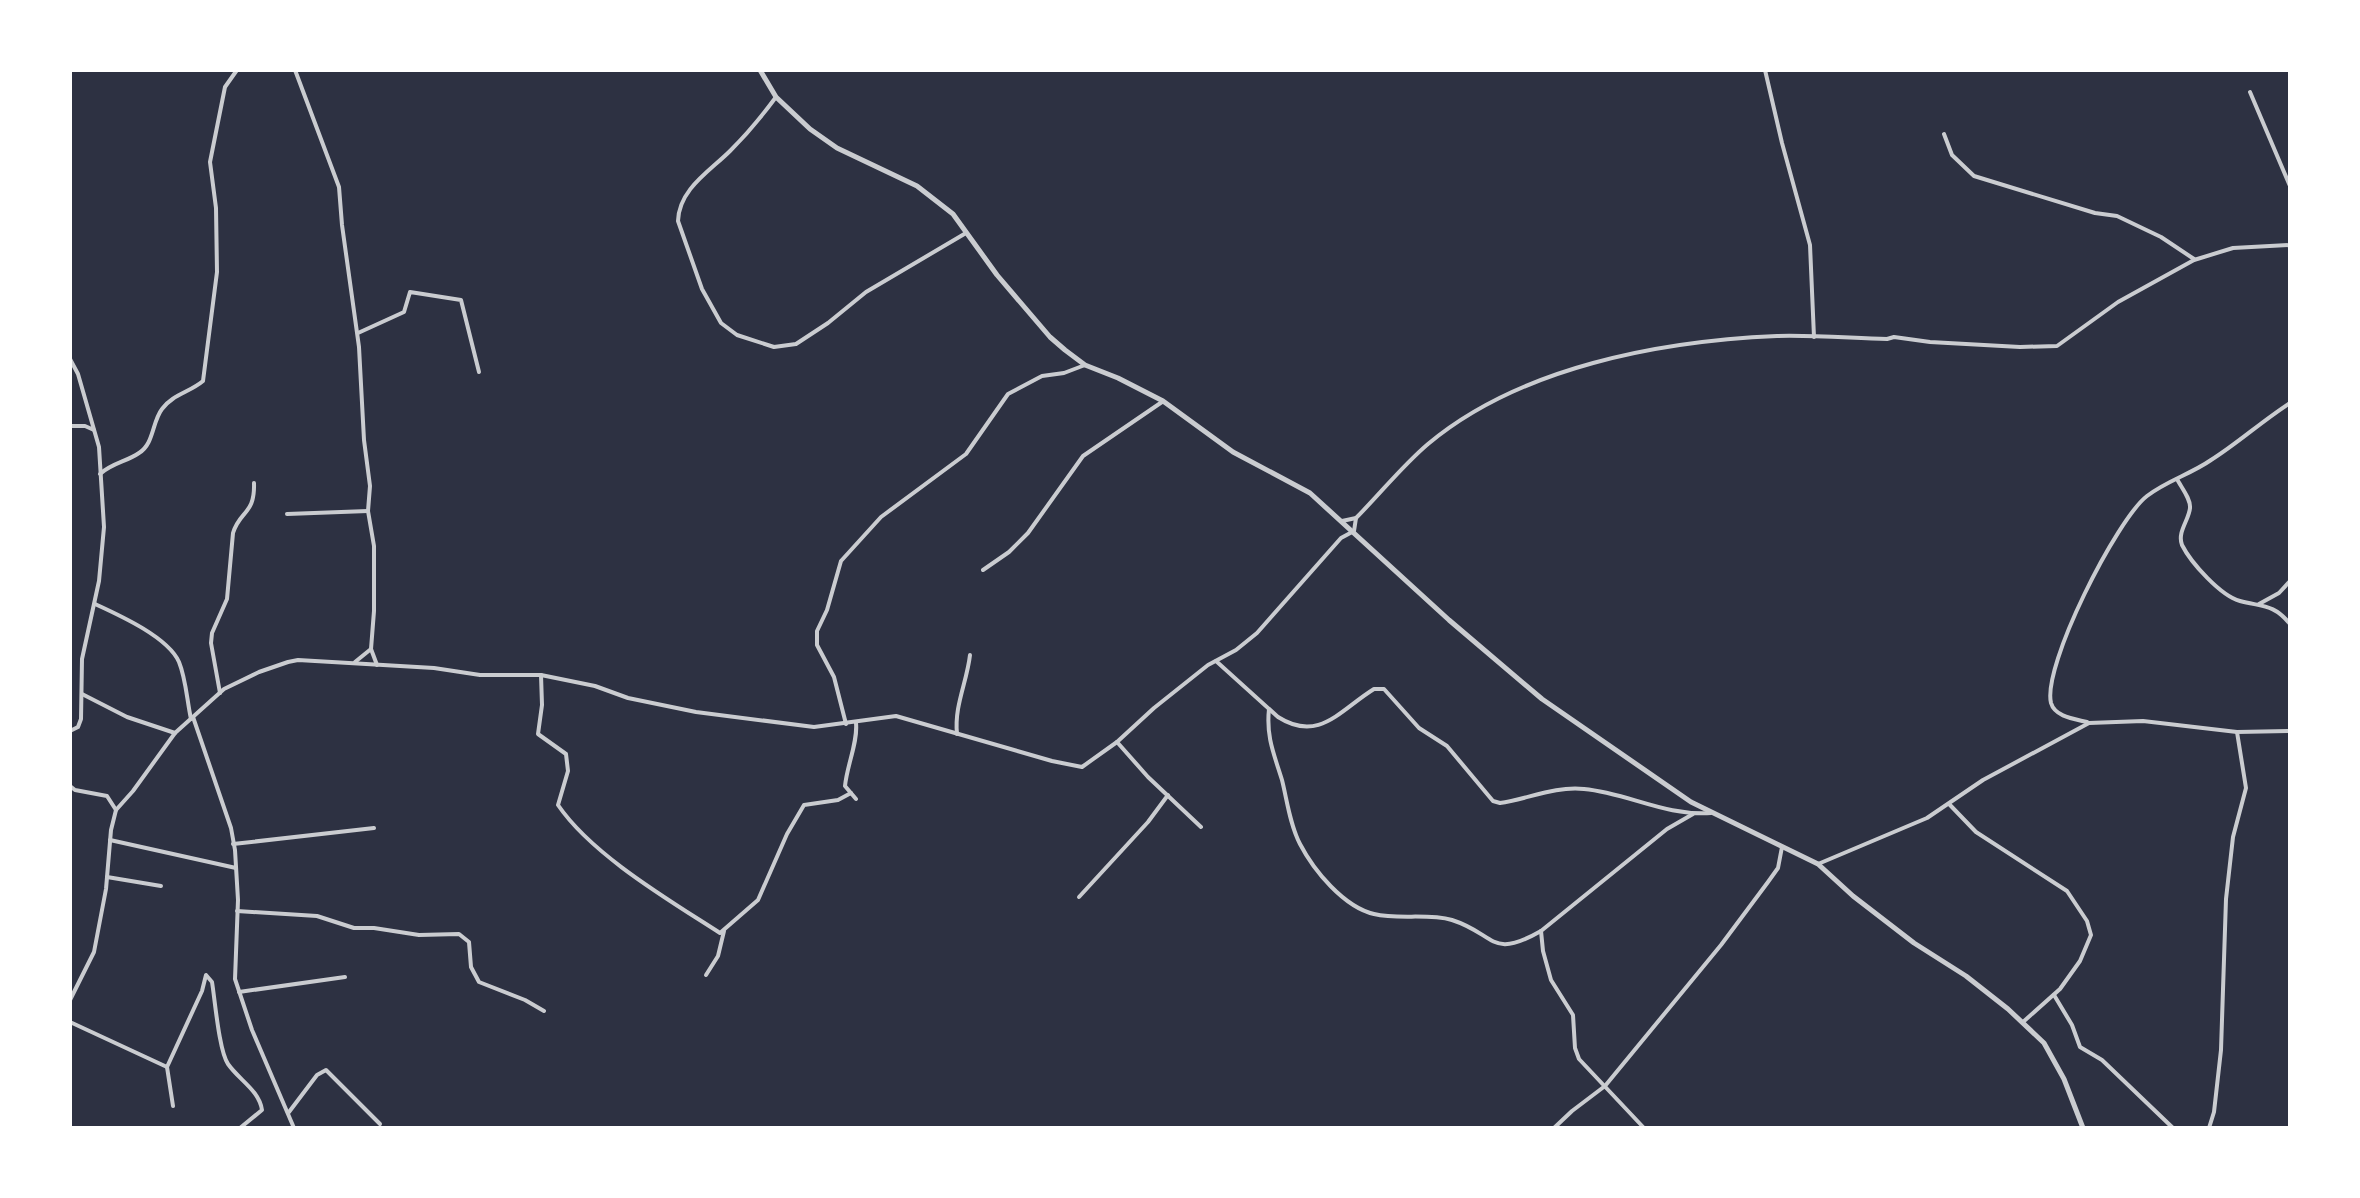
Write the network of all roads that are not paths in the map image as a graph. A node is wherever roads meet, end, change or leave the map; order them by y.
1 (237, 70) edge
2 (295, 70) edge
3 (760, 70) edge
4 (1765, 70) edge
5 (2250, 92) dead end
6 (776, 97) junction
7 (1944, 134) dead end
8 (2290, 186) edge
9 (966, 233) junction
10 (2290, 245) edge
11 (2194, 260) junction
12 (358, 333) junction
13 (1814, 337) junction
14 (70, 359) edge
15 (1085, 365) junction
16 (479, 372) dead end
17 (1163, 401) junction
18 (2290, 403) edge
19 (70, 426) edge
20 (94, 430) junction
21 (100, 474) junction
22 (2177, 479) junction
23 (254, 483) dead end
24 (368, 511) junction
25 (287, 514) dead end
26 (1356, 518) junction
27 (1342, 521) junction
28 (1354, 531) junction
29 (983, 570) dead end
30 (2290, 581) edge
31 (95, 604) junction
32 (2259, 604) junction
33 (2290, 624) edge
34 (371, 649) junction
35 (970, 655) dead end
36 (1216, 661) junction
37 (353, 663) junction
38 (377, 665) junction
39 (541, 675) junction
40 (220, 693) junction
41 (82, 694) junction
42 (1269, 709) junction
43 (192, 718) junction
44 (856, 723) junction
45 (2089, 723) junction
46 (846, 724) junction
47 (70, 731) edge
48 (2290, 731) edge
49 (2237, 732) junction
50 (175, 733) junction
51 (957, 734) junction
52 (1117, 742) junction
53 (70, 786) edge
54 (851, 793) junction
55 (1168, 795) junction
56 (856, 799) dead end
57 (1950, 805) junction
58 (116, 810) junction
59 (1714, 812) junction
60 (1693, 814) junction
61 (1201, 827) dead end
62 (374, 828) dead end
63 (110, 840) junction
64 (233, 844) junction
65 (1783, 846) junction
66 (1818, 864) junction
67 (236, 868) junction
68 (107, 877) junction
69 (161, 886) dead end
70 (1079, 897) dead end
71 (237, 911) junction
72 (724, 931) junction
73 (1541, 931) junction
74 (706, 975) dead end
75 (345, 977) dead end
76 (239, 992) junction
77 (2054, 995) junction
78 (70, 1000) edge
79 (544, 1011) dead end
80 (70, 1022) edge
81 (2023, 1023) junction
82 (167, 1067) junction
83 (1605, 1086) junction
84 (173, 1106) dead end
85 (289, 1112) junction
86 (380, 1124) dead end
87 (240, 1128) edge
88 (294, 1128) edge
89 (1554, 1128) edge
90 (1644, 1128) edge
91 (2083, 1128) edge
92 (2173, 1128) edge
93 (2209, 1128) edge

1 - 21 street
2 - 12 street
3 - 6 street
4 - 13 street
5 - 8 street
6 - 9 street
6 - 9 street
7 - 11 street
9 - 15 street
10 - 11 street
11 - 13 street
12 - 16 street
12 - 24 street
13 - 26 street
14 - 20 street
15 - 17 street
15 - 46 street
17 - 27 street
17 - 29 street
18 - 22 street
19 - 20 street
20 - 21 street
21 - 31 street
22 - 32 street
22 - 45 street
23 - 40 street
24 - 25 street
24 - 34 street
26 - 27 street
26 - 28 street
27 - 28 street
28 - 36 street
28 - 59 street
30 - 32 street
31 - 41 street
31 - 43 street
32 - 33 street
34 - 37 street
34 - 38 street
35 - 51 street
36 - 42 street
36 - 52 street
37 - 38 street
37 - 40 street
38 - 39 street
39 - 46 street
39 - 72 street
40 - 43 street
41 - 47 street
41 - 50 street
42 - 60 street
42 - 73 street
43 - 50 street
43 - 64 street
44 - 46 street
44 - 51 street
44 - 54 street
45 - 49 street
45 - 57 street
48 - 49 street
49 - 93 street
50 - 58 street
51 - 52 street
52 - 55 street
53 - 58 street
54 - 56 street
54 - 72 street
55 - 61 street
55 - 70 street
57 - 66 street
57 - 77 street
58 - 63 street
59 - 60 street
59 - 65 street
60 - 73 street
62 - 64 street
63 - 67 street
63 - 68 street
64 - 67 street
65 - 66 street
65 - 83 street
66 - 81 street
67 - 71 street
68 - 69 street
68 - 78 street
71 - 76 street
71 - 79 street
72 - 74 street
73 - 83 street
75 - 76 street
76 - 85 street
77 - 81 street
77 - 92 street
80 - 82 street
81 - 91 street
82 - 84 street
82 - 87 street
83 - 89 street
83 - 90 street
85 - 86 street
85 - 88 street

